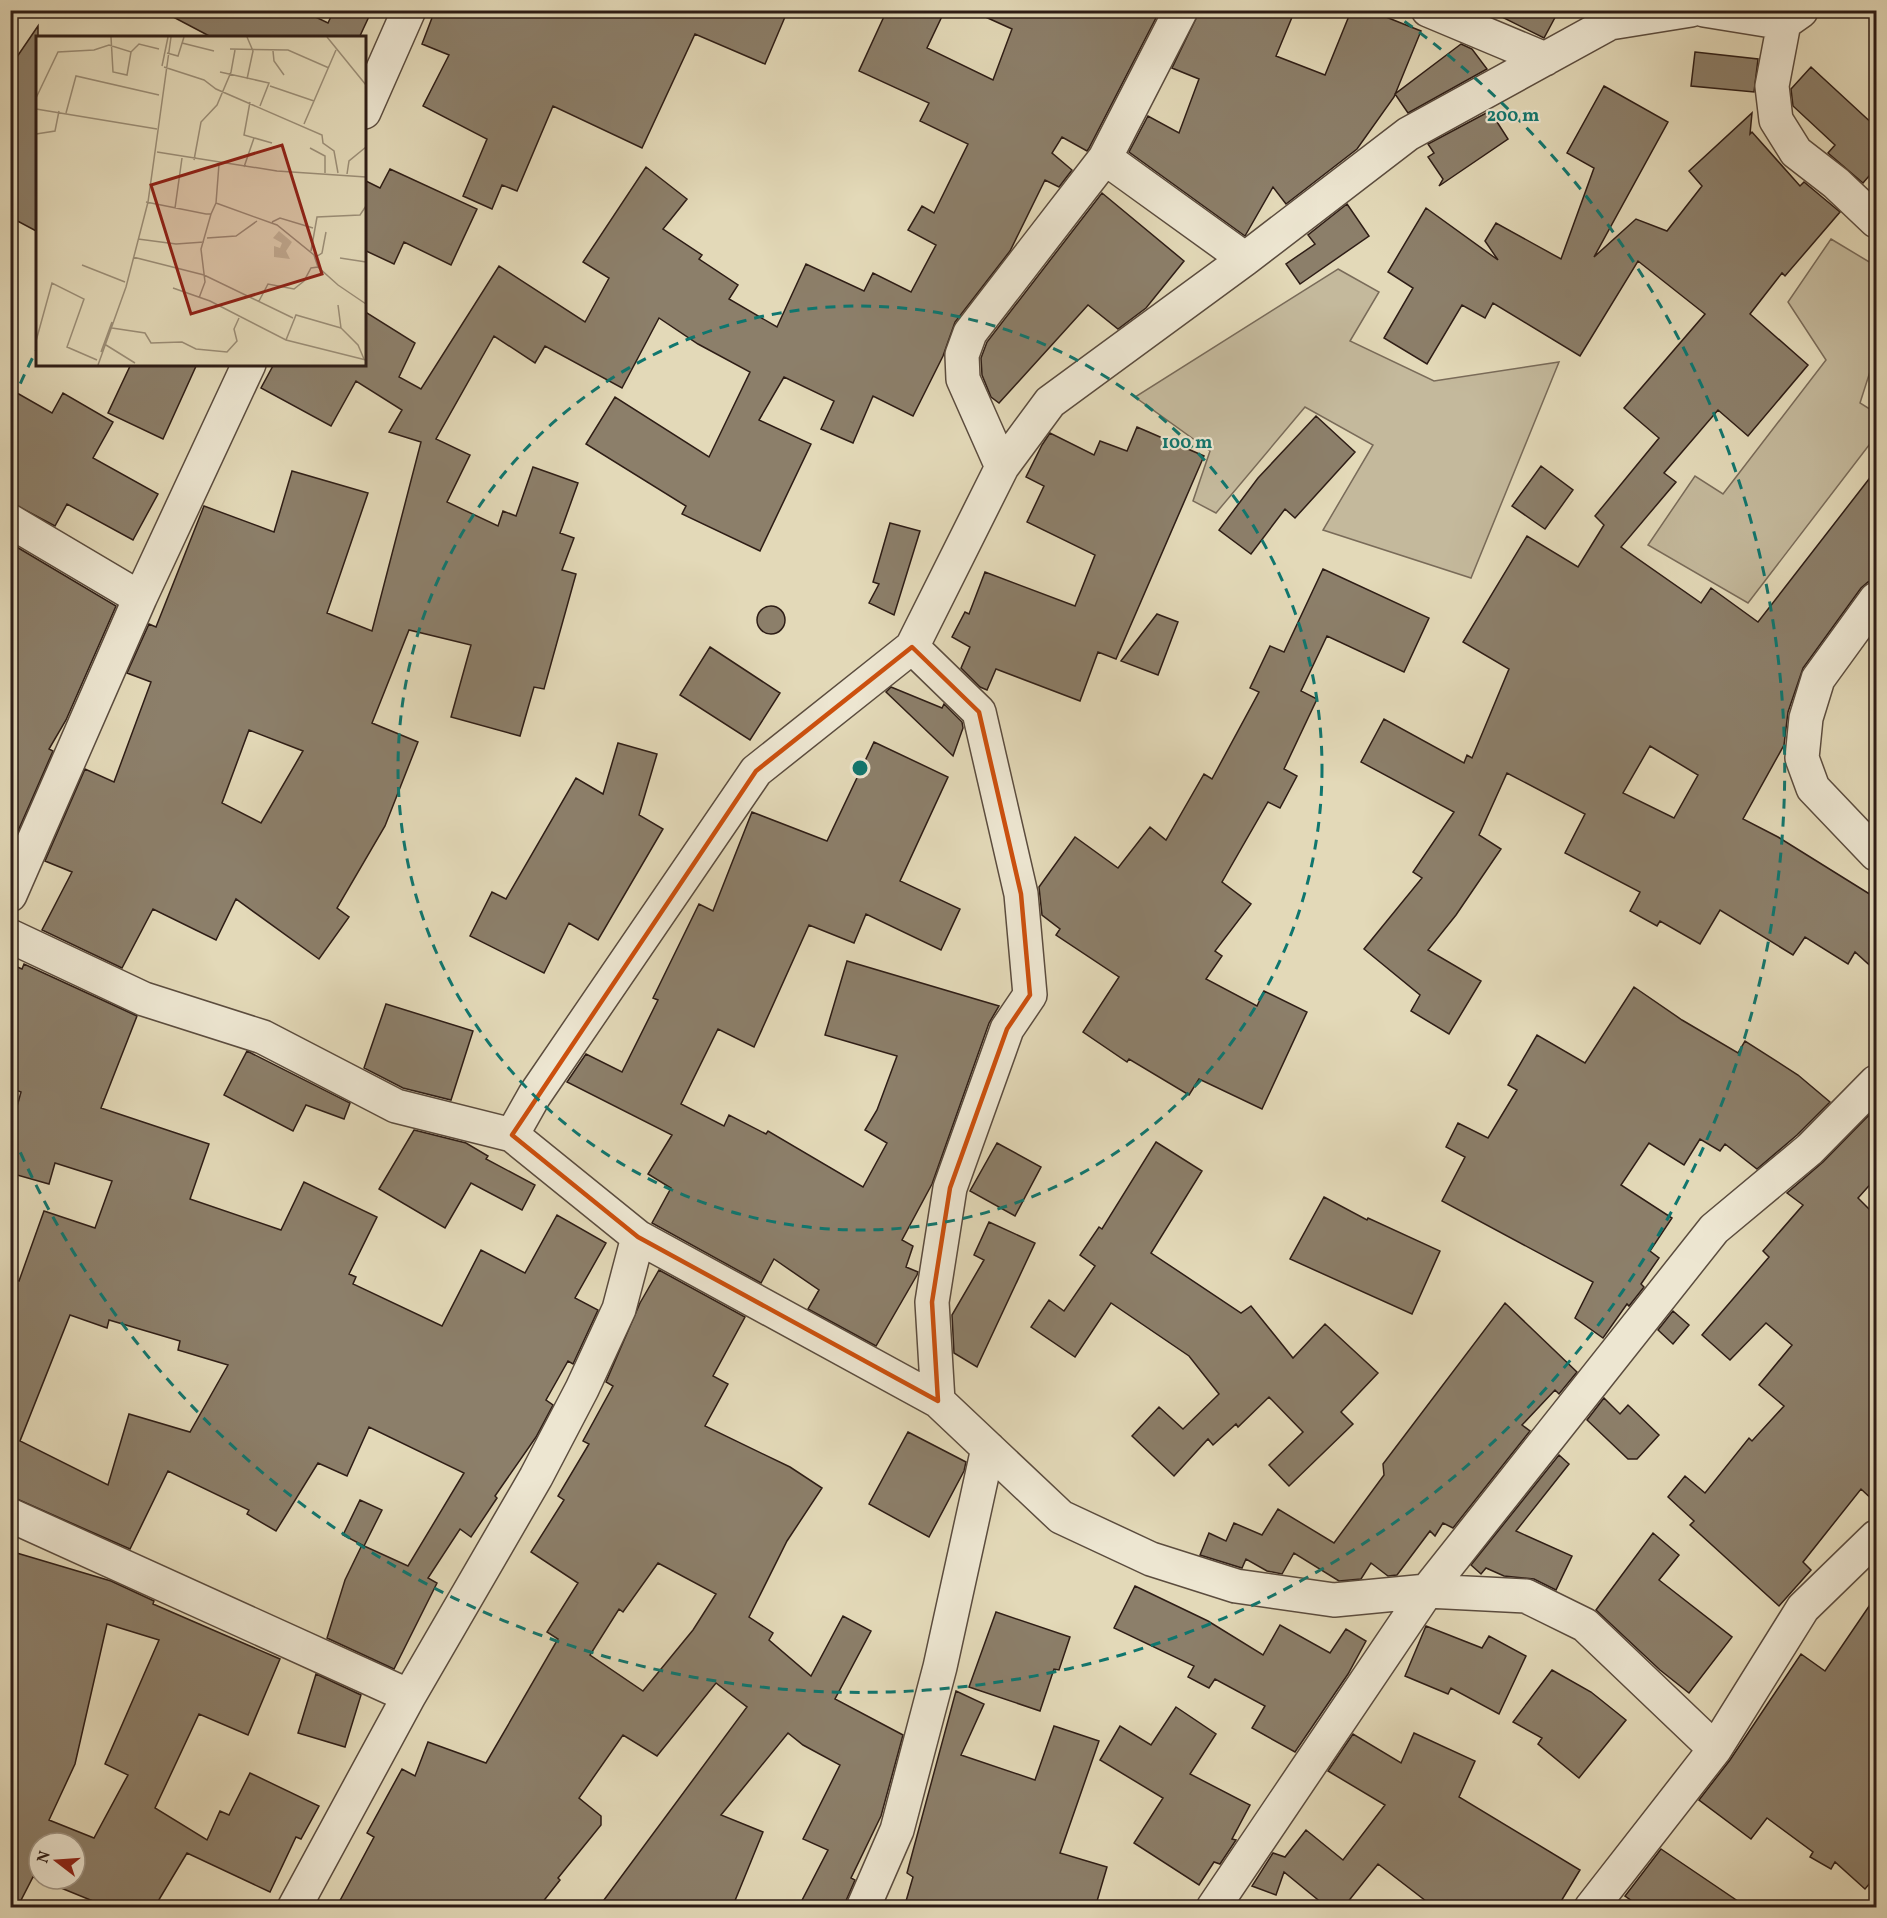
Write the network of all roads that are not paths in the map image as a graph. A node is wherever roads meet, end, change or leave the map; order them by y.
1 (409, 10) edge
2 (1181, 10) edge
3 (1428, 10) edge
4 (1691, 10) edge
5 (1704, 10) edge
6 (1639, 14) edge
7 (1793, 17) edge
8 (1545, 58) junction
9 (366, 107) edge
10 (1105, 158) junction
11 (1876, 221) edge
12 (1245, 258) junction
13 (248, 366) edge
14 (1002, 467) junction
15 (10, 520) edge
16 (140, 598) junction
17 (1876, 599) edge
18 (912, 647) junction
19 (1876, 854) edge
20 (10, 895) edge
21 (10, 936) edge
22 (1876, 1082) edge
23 (512, 1135) junction
24 (638, 1237) junction
25 (938, 1401) junction
26 (988, 1448) junction
27 (10, 1515) edge
28 (1876, 1538) edge
29 (1427, 1591) junction
30 (409, 1696) junction
31 (1715, 1749) junction
32 (294, 1908) edge
33 (863, 1908) edge
34 (1213, 1908) edge
35 (1591, 1908) edge

1 - 9 street
2 - 10 street
3 - 8 street
4 - 6 street
5 - 7 street
6 - 8 street
7 - 11 street
8 - 12 street
10 - 12 street
10 - 14 street
12 - 14 street
13 - 16 street
14 - 18 street
15 - 16 street
16 - 20 street
17 - 19 street
18 - 23 street
18 - 25 street
21 - 23 street
22 - 29 street
23 - 24 street
24 - 25 street
24 - 30 street
25 - 26 street
26 - 29 street
26 - 33 street
27 - 30 street
28 - 31 street
29 - 31 street
29 - 34 street
30 - 32 street
31 - 35 street

